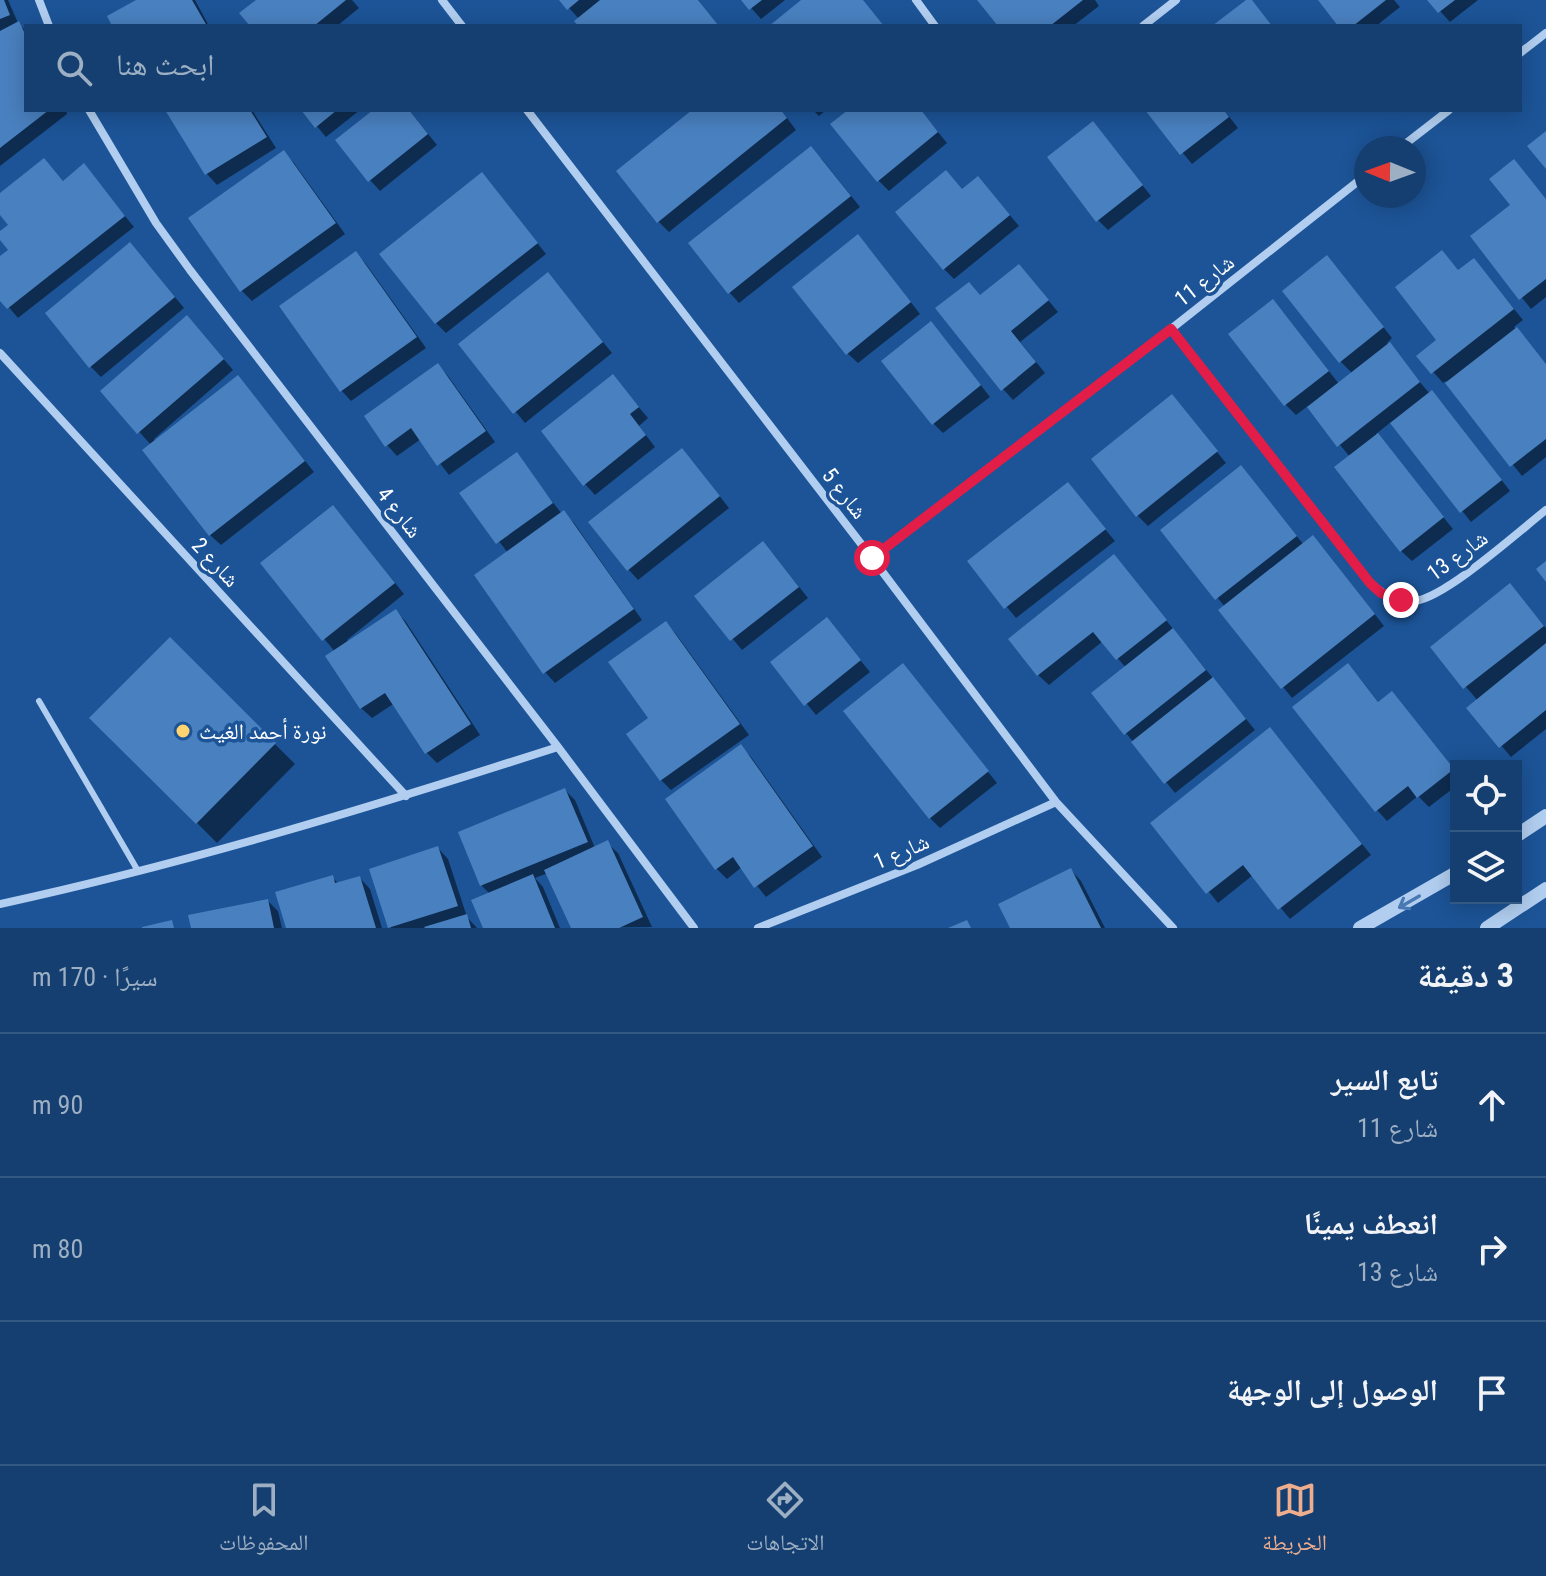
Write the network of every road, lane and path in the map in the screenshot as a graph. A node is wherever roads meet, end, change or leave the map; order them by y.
1 (39, 0) edge
2 (442, 0) edge
3 (916, 0) edge
4 (1176, 0) edge
5 (48, 24) edge
6 (460, 24) edge
7 (934, 24) edge
8 (1146, 24) edge
9 (1546, 33) edge
10 (1522, 51) edge
11 (90, 112) edge
12 (529, 112) edge
13 (1446, 112) edge
14 (1415, 136) edge
15 (1354, 184) edge
16 (1171, 329) junction
17 (0, 353) edge
18 (1546, 510) edge
19 (872, 558) junction
20 (39, 701) dead end
21 (558, 747) junction
22 (406, 796) junction
23 (1056, 802) junction
24 (1546, 816) edge
25 (1522, 832) edge
26 (138, 871) junction
27 (1450, 876) edge
28 (1546, 889) edge
29 (0, 904) edge
30 (694, 928) edge
31 (758, 928) edge
32 (1173, 928) edge
33 (1360, 928) edge
34 (1487, 928) edge

1 - 5 street
2 - 6 street
3 - 7 street
4 - 8 street
9 - 10 street
11 - 21 street, شارع 4
12 - 19 street, شارع 5
13 - 14 street
15 - 16 street, شارع 11
16 - 18 street, شارع 13
16 - 19 street, شارع 11
17 - 22 street, شارع 2
19 - 23 street, شارع 5
20 - 26 lane
21 - 22 street
21 - 30 street, شارع 4
22 - 26 street
23 - 31 street, شارع 1
23 - 32 street, شارع 5
24 - 25 street
26 - 29 street
27 -> 33 street
28 - 34 street

